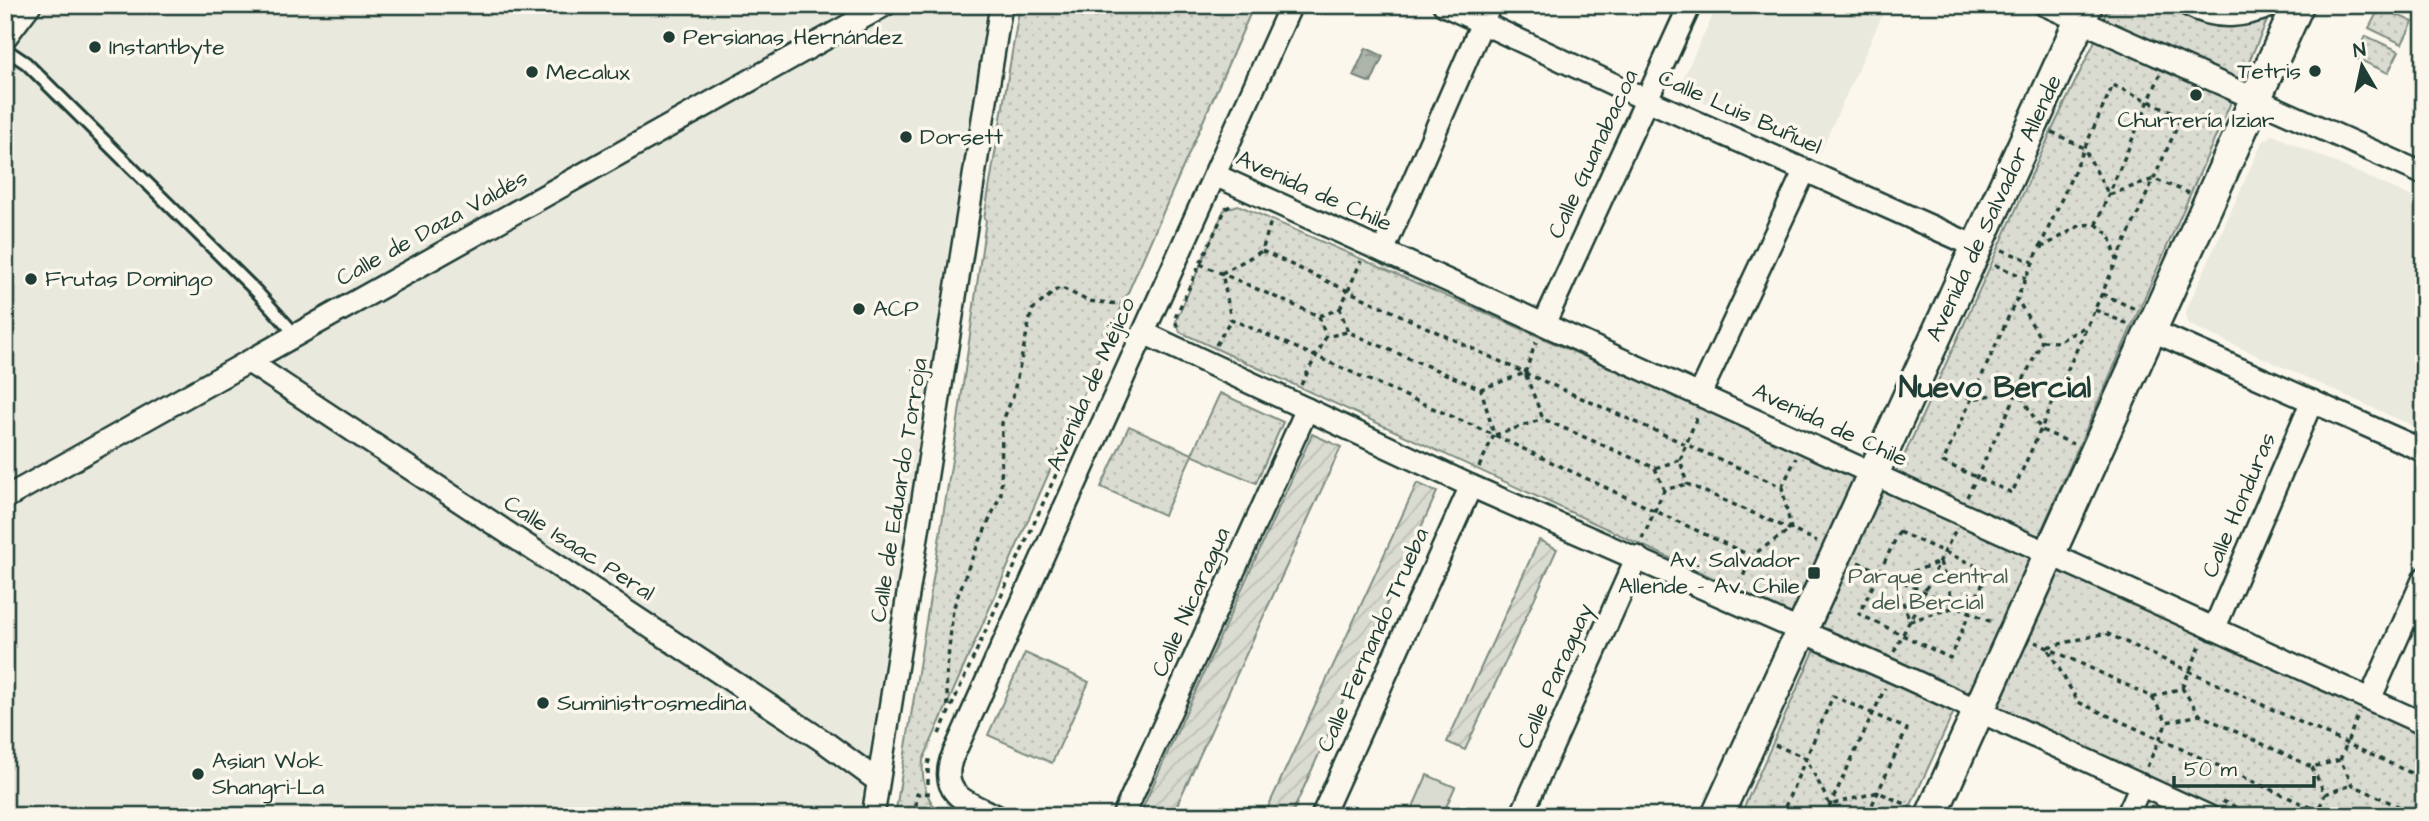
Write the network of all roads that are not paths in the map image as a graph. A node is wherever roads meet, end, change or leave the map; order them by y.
1 (30, 5) edge
2 (885, 5) edge
3 (1001, 5) edge
4 (1291, 5) edge
5 (1444, 5) edge
6 (1690, 5) edge
7 (2045, 5) edge
8 (2188, 5) edge
9 (2274, 5) edge
10 (2298, 5) edge
11 (2084, 13) edge
12 (1486, 14) edge
13 (5, 38) edge
14 (5, 49) edge
15 (2256, 98) junction
16 (1647, 100) junction
17 (1805, 170) junction
18 (2423, 172) edge
19 (1215, 175) junction
20 (1383, 251) junction
21 (1989, 253) junction
22 (2142, 323) junction
23 (1144, 332) junction
24 (1541, 332) junction
25 (296, 335) junction
26 (249, 362) junction
27 (2312, 401) junction
28 (1700, 403) junction
29 (1307, 409) junction
30 (2424, 451) edge
31 (1874, 473) junction
32 (1475, 476) junction
33 (5, 498) edge
34 (1639, 549) junction
35 (2050, 555) junction
36 (2424, 578) edge
37 (1801, 631) junction
38 (2209, 635) junction
39 (2365, 705) junction
40 (1978, 712) junction
41 (2424, 724) edge
42 (2144, 776) junction
43 (878, 781) junction
44 (2213, 808) edge
45 (1921, 811) edge
46 (873, 816) edge
47 (996, 816) edge
48 (1123, 816) edge
49 (1322, 816) edge
50 (1521, 816) edge
51 (1717, 816) edge
52 (2127, 816) edge

1 - 13 street
2 - 25 street, Calle de Daza Valdés
3 - 43 street, Calle de Eduardo Torroja
4 - 19 street, Avenida de Méjico
5 - 12 street, Calle Luis Buñuel
6 - 16 street, Calle Guanabacoa
7 - 11 street
8 - 9 street
10 - 15 street
11 - 15 street
11 - 21 street, Avenida de Salvador Allende
12 - 16 street, Calle Luis Buñuel
12 - 20 street
14 - 25 lane
15 - 18 street
15 - 22 street
16 - 17 street, Calle Luis Buñuel
16 - 24 street, Calle Guanabacoa
17 - 21 street, Calle Luis Buñuel
17 - 28 street
19 - 20 street, Avenida de Chile
19 - 23 street, Avenida de Méjico
20 - 24 street, Avenida de Chile
21 - 31 street, Avenida de Salvador Allende
22 - 27 street
22 - 35 street
23 - 29 street
23 - 47 street, Avenida de Méjico
24 - 28 street, Avenida de Chile
25 - 26 street, Calle de Daza Valdés
26 - 33 street, Calle de Daza Valdés
26 - 43 street, Calle Isaac Peral
27 - 30 street
27 - 38 street, Calle Honduras
28 - 31 street, Avenida de Chile
29 - 32 street
29 - 48 street, Calle Nicaragua
31 - 35 street, Avenida de Chile
31 - 37 street, Avenida de Salvador Allende
32 - 34 street
32 - 49 street, Calle Fernando Trueba
34 - 37 street
34 - 50 street, Calle Paraguay
35 - 38 street, Avenida de Chile
35 - 40 street
36 - 39 street
37 - 40 street
37 - 51 street, Avenida de Salvador Allende
38 - 39 street, Avenida de Chile
39 - 41 street, Avenida de Chile
40 - 42 street
40 - 45 street
42 - 44 street
42 - 52 street
43 - 46 street, Calle de Eduardo Torroja

